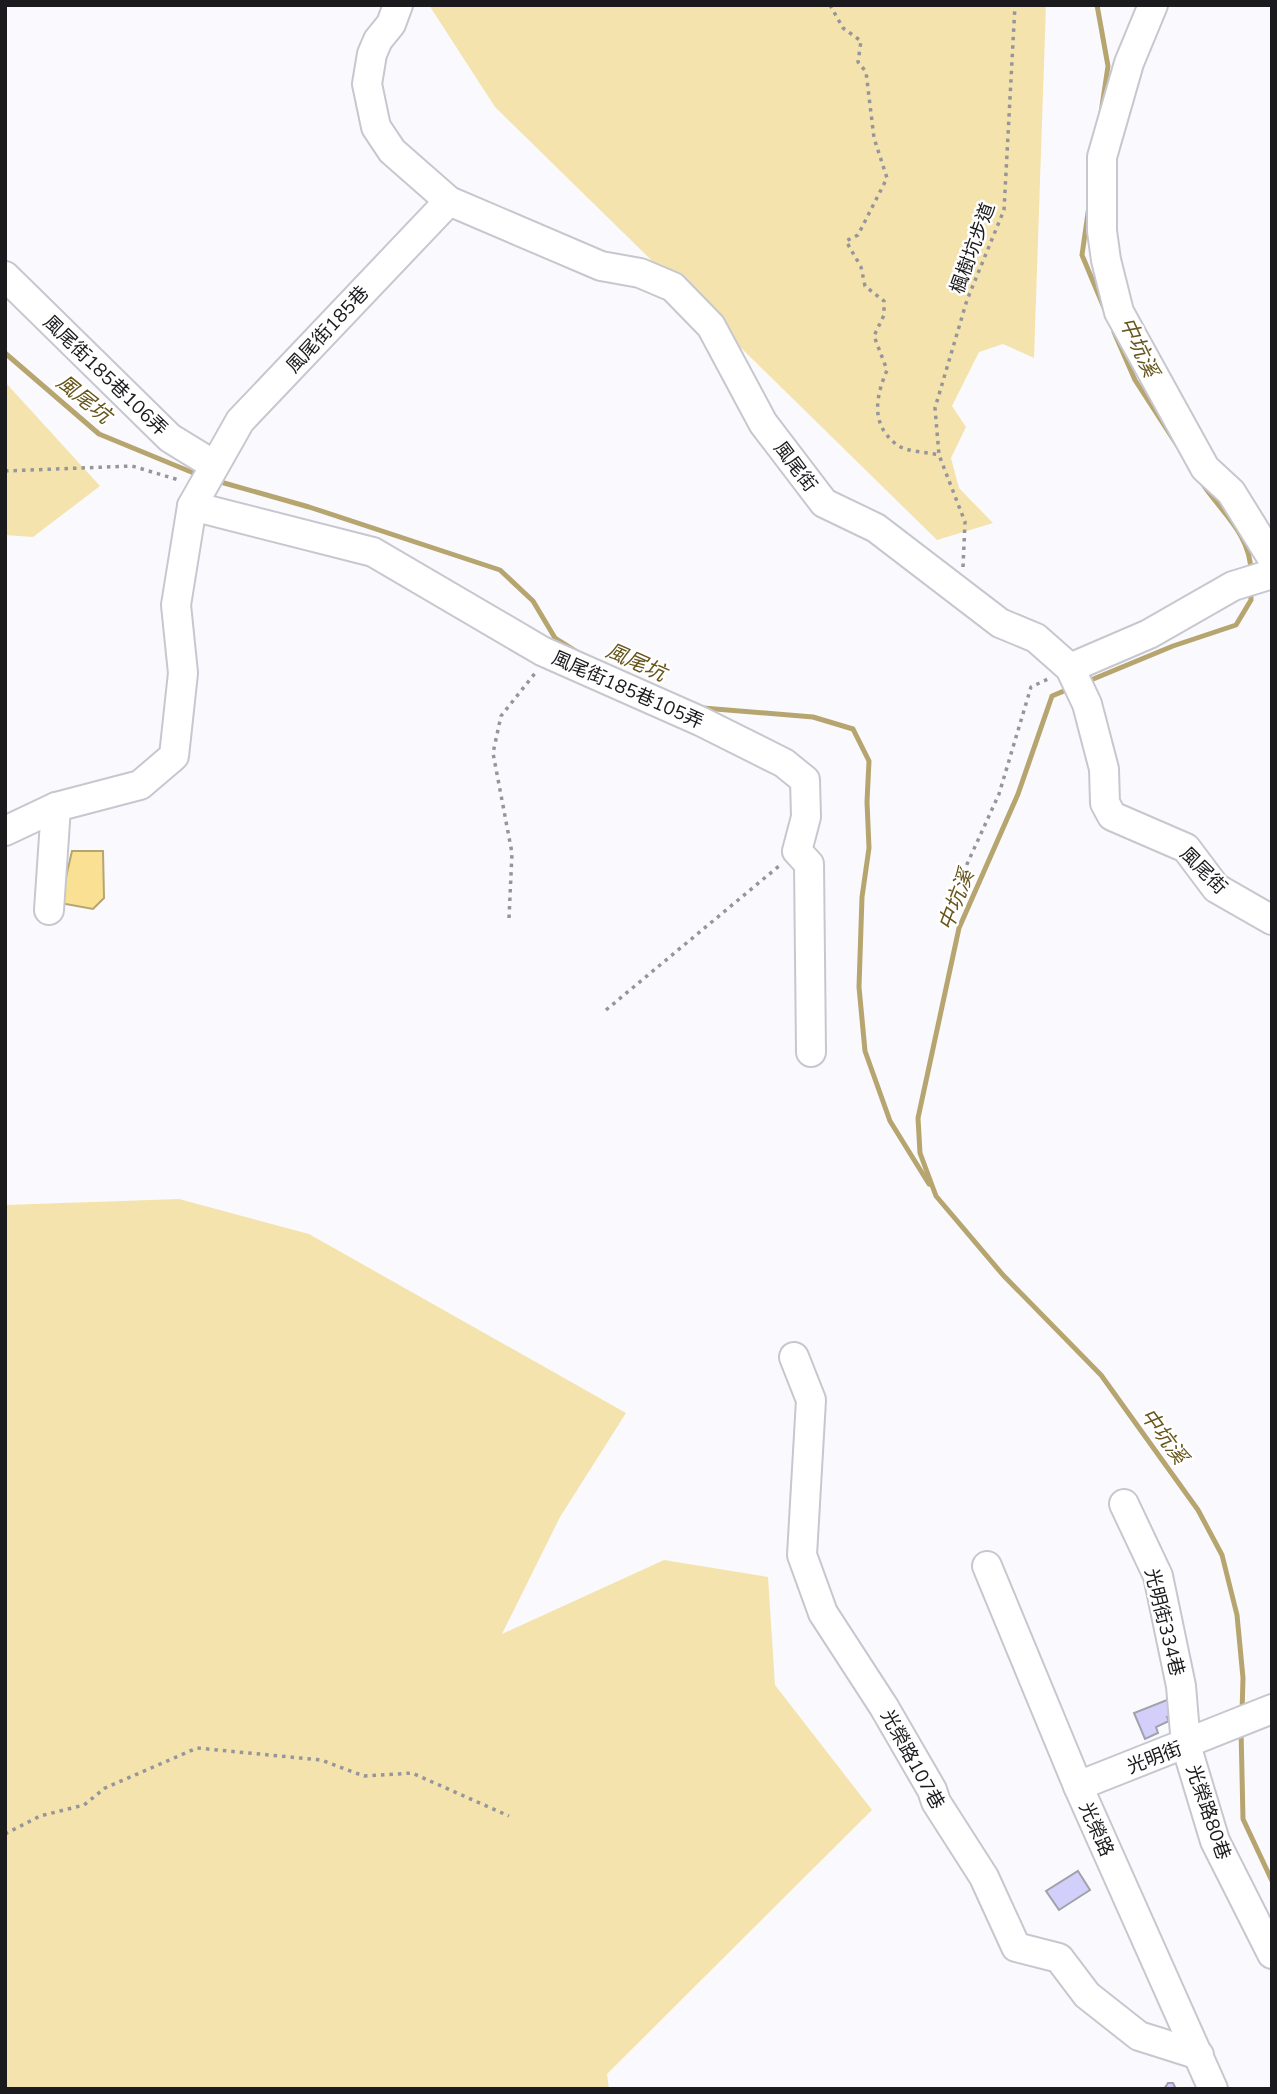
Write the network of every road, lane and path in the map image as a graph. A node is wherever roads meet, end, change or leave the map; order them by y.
1 (398, 5) edge
2 (830, 5) edge
3 (1015, 5) edge
4 (1153, 5) edge
5 (449, 201) junction
6 (5, 276) edge
7 (939, 455) junction
8 (214, 465) junction
9 (5, 471) edge
10 (192, 506) junction
11 (1272, 558) edge
12 (1272, 574) edge
13 (962, 593) junction
14 (550, 654) junction
15 (1070, 668) junction
16 (56, 807) junction
17 (5, 831) edge
18 (797, 851) junction
19 (49, 909) dead end
20 (509, 918) dead end
21 (942, 919) dead end
22 (1272, 920) edge
23 (606, 1010) dead end
24 (811, 1052) dead end
25 (794, 1357) dead end
26 (1124, 1504) dead end
27 (987, 1566) dead end
28 (1251, 1718) edge
29 (1186, 1745) junction
30 (1078, 1786) junction
31 (509, 1816) dead end
32 (5, 1834) edge
33 (1272, 1954) edge
34 (1199, 2055) junction
35 (1213, 2089) edge

1 - 5 street, 風尾街
2 - 7 path
3 - 7 path, 楓樹坑步道
4 - 11 street
5 - 8 street, 風尾街185巷
5 - 13 street, 風尾街
6 - 8 street, 風尾街185巷106弄
7 - 13 path, 楓樹坑步道
8 - 10 street, 風尾街185巷
9 - 10 path
10 - 14 street, 風尾街185巷105弄
10 - 16 street
12 - 15 street
13 - 15 street, 風尾街
14 - 18 street, 風尾街185巷105弄
14 - 20 path
15 - 21 path
15 - 22 street, 風尾街
16 - 17 street
16 - 19 street
18 - 23 path
18 - 24 street
25 - 34 street, 光榮路107巷
26 - 29 street, 光明街334巷
27 - 30 street, 光榮路
28 - 29 street, 光明街
29 - 30 street, 光明街
29 - 33 street, 光榮路80巷
30 - 34 street, 光榮路
31 - 32 path
34 - 35 street, 光榮路

